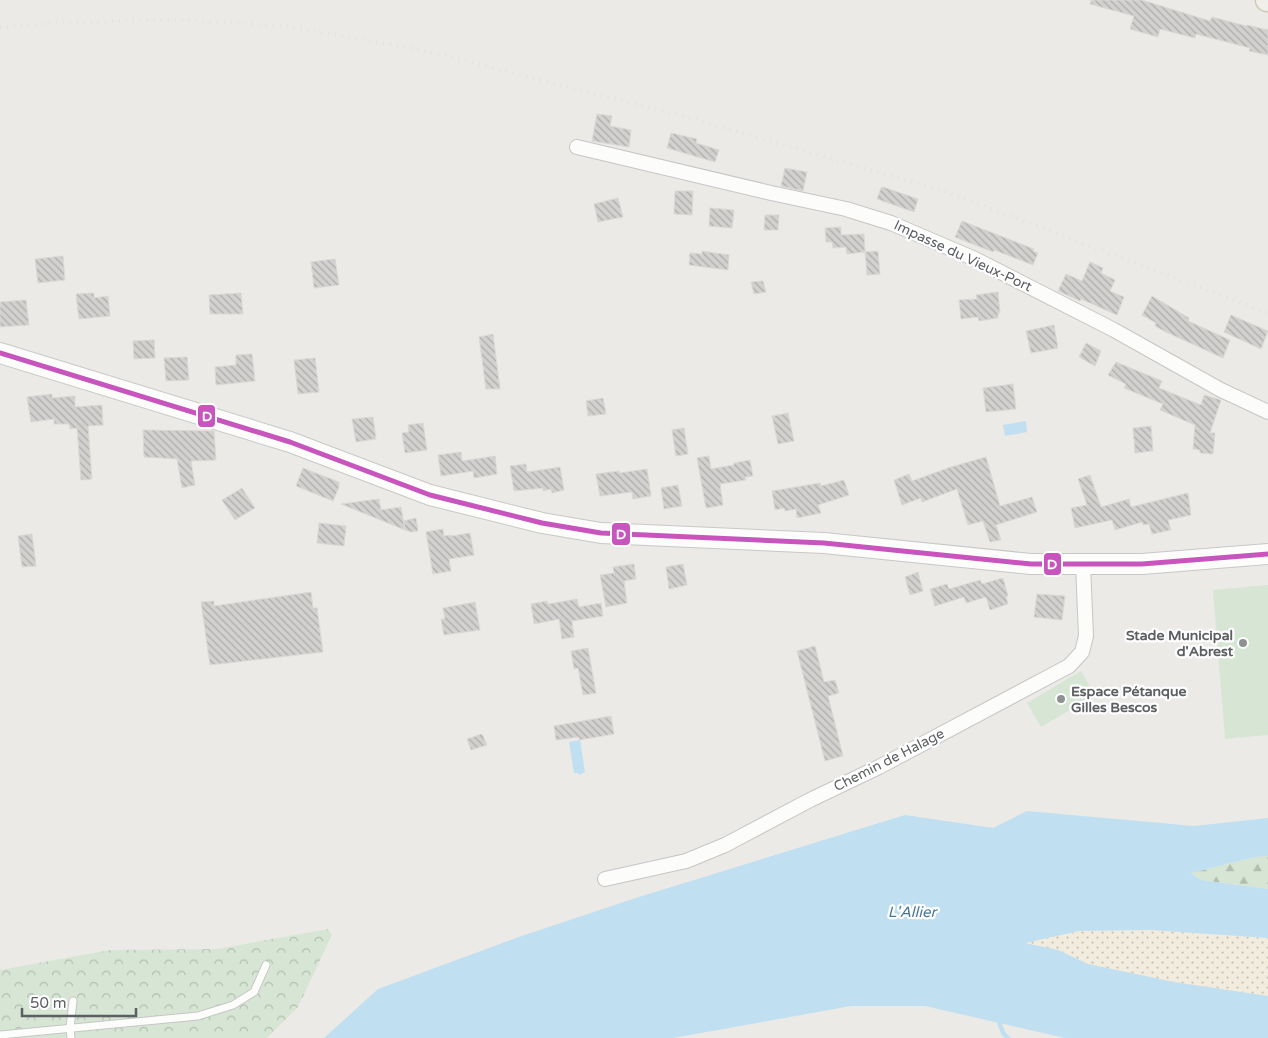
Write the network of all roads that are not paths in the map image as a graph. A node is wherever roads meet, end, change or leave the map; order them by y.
1 (577, 147) dead end
2 (0, 353) edge
3 (1268, 412) edge
4 (1268, 554) edge
5 (1142, 564) junction
6 (1083, 565) junction
7 (1268, 566) edge
8 (605, 879) dead end
9 (266, 964) dead end
10 (73, 1001) dead end
11 (70, 1028) junction
12 (0, 1036) edge
13 (71, 1038) edge

1 - 3 street, Impasse du Vieux-Port
2 - 6 street
4 - 5 street
5 - 6 street
5 - 7 street
6 - 8 street, Chemin de Halage
9 - 11 lane
10 - 11 lane
11 - 12 lane
11 - 13 lane

